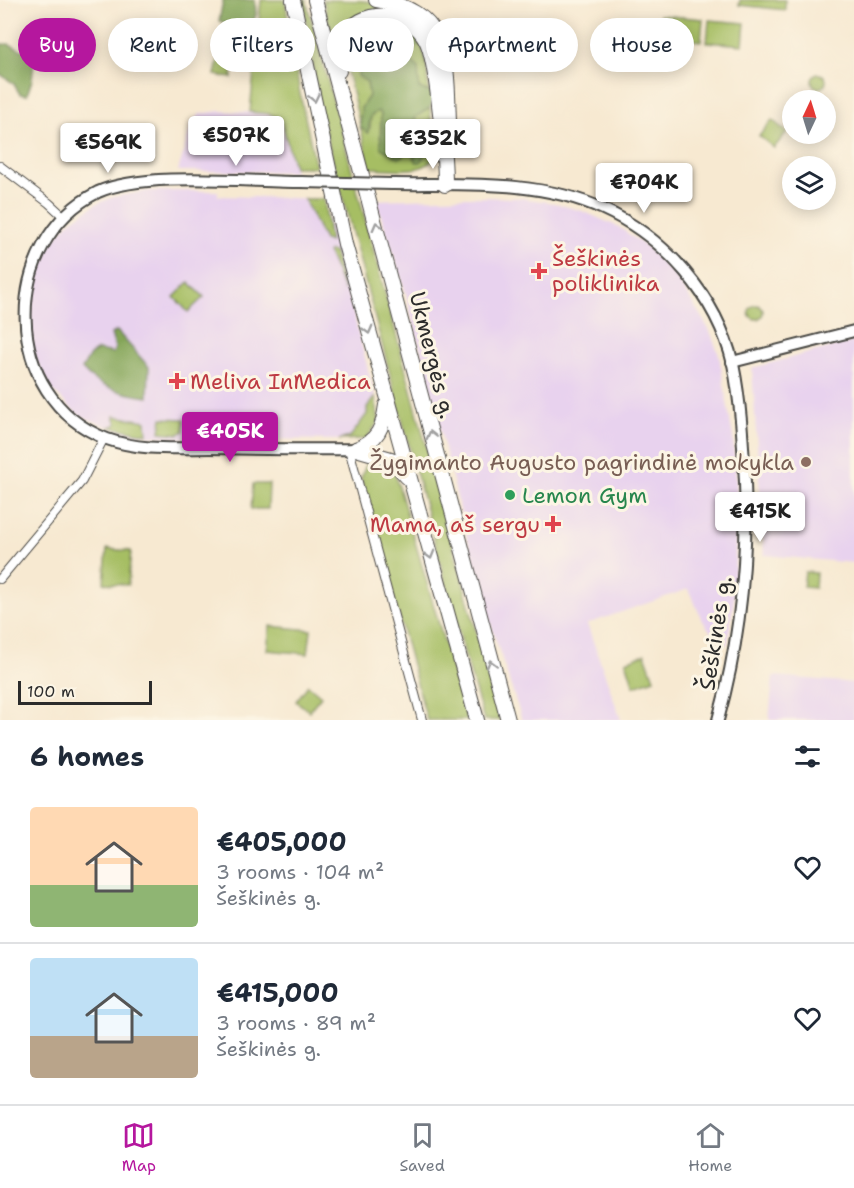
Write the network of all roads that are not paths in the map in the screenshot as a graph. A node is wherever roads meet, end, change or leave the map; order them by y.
1 (293, 0) edge
2 (315, 0) edge
3 (376, 0) edge
4 (339, 86) junction
5 (0, 166) edge
6 (449, 185) junction
7 (62, 215) junction
8 (854, 331) edge
9 (732, 362) junction
10 (387, 397) junction
11 (104, 438) junction
12 (353, 449) junction
13 (409, 479) junction
14 (0, 579) edge
15 (422, 720) edge
16 (477, 720) edge
17 (508, 720) edge
18 (718, 720) edge

1 -> 10 highway
2 - 4 highway, Ukmergės g.
3 - 6 highway
4 - 6 highway
17 -> 4 highway, Ukmergės g.
5 - 7 street
6 - 7 street, Šeškinės g., bridge
6 - 9 street, Šeškinės g.
7 - 11 street, Šeškinės g.
8 - 9 street
9 - 18 street, Šeškinės g.
10 - 12 highway
10 - 13 highway
11 - 12 street, Šeškinės g.
11 - 14 street
12 - 13 highway
12 - 15 street
13 -> 16 highway

